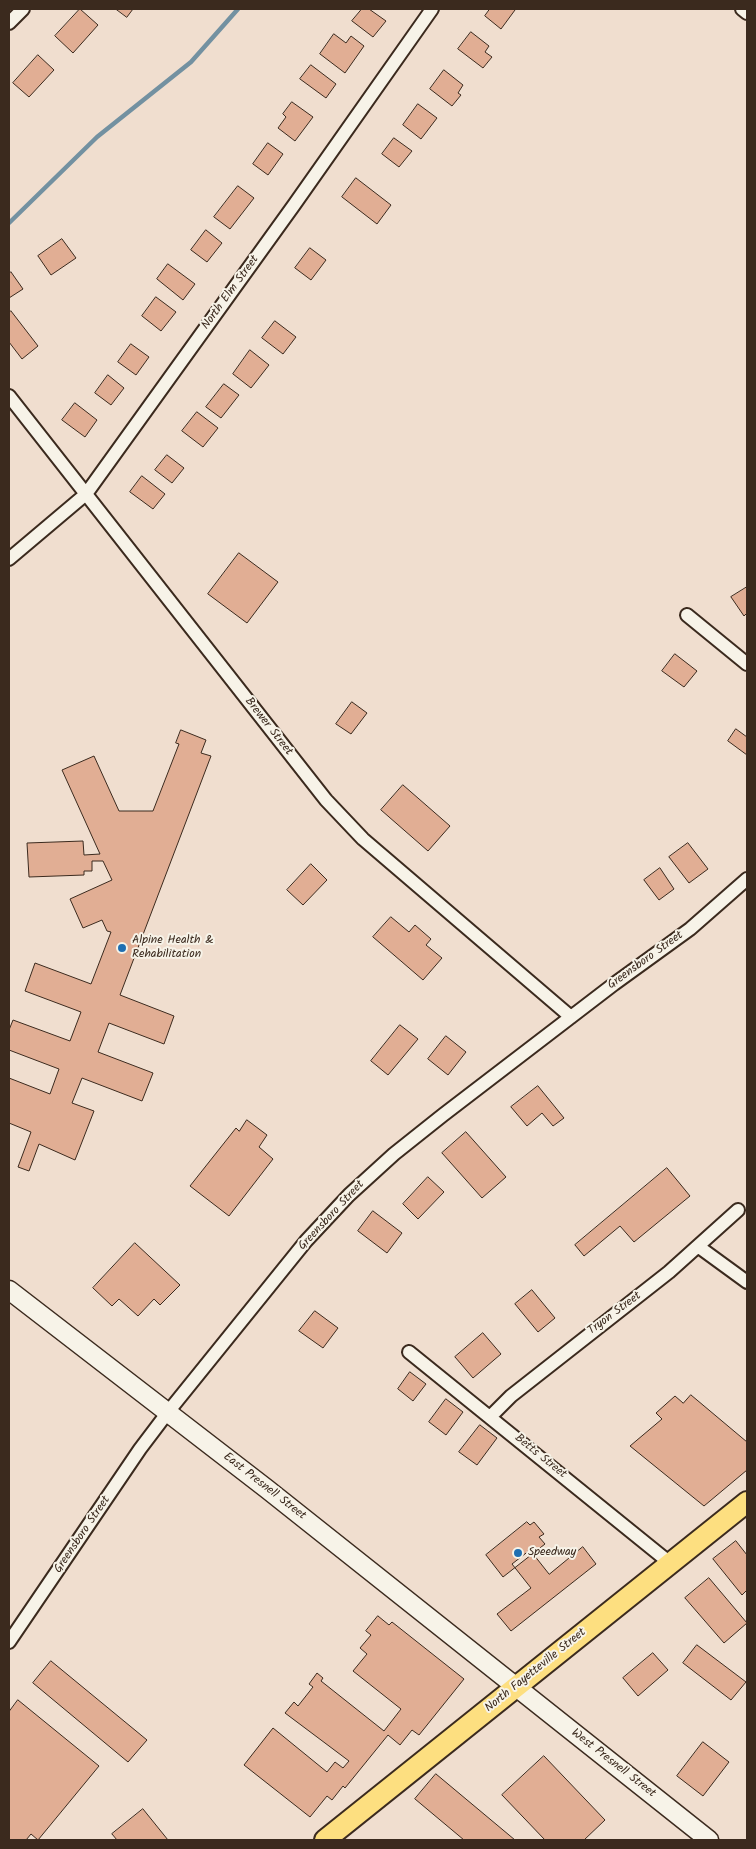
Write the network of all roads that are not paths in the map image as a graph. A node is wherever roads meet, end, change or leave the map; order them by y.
1 (23, 9) edge
2 (432, 9) edge
3 (742, 9) edge
4 (747, 13) edge
5 (9, 23) edge
6 (9, 396) edge
7 (86, 494) junction
8 (9, 558) edge
9 (688, 615) dead end
10 (747, 664) edge
11 (747, 879) edge
12 (571, 1017) junction
13 (738, 1210) dead end
14 (699, 1247) junction
15 (747, 1282) edge
16 (9, 1290) edge
17 (409, 1352) dead end
18 (168, 1412) junction
19 (490, 1417) junction
20 (747, 1502) edge
21 (670, 1563) junction
22 (9, 1642) edge
23 (517, 1687) junction
24 (325, 1840) edge
25 (709, 1840) edge

1 - 5 street
2 - 7 street, North Elm Street
3 - 4 street
6 - 7 street, Brewer Street
7 - 8 street, North Elm Street
7 - 12 street, Brewer Street
9 - 10 street
11 - 12 street, Greensboro Street
12 - 18 street, Greensboro Street
13 - 14 street, Tryon Street
14 - 15 street
14 - 19 street, Tryon Street
16 - 18 main road, East Presnell Street
17 - 19 street, Betts Street
18 - 22 street, Greensboro Street
18 - 23 main road, East Presnell Street
19 - 21 street, Betts Street
20 - 21 main road, North Fayetteville Street
21 - 23 main road, North Fayetteville Street
23 - 24 main road, North Fayetteville Street
23 - 25 main road, West Presnell Street

